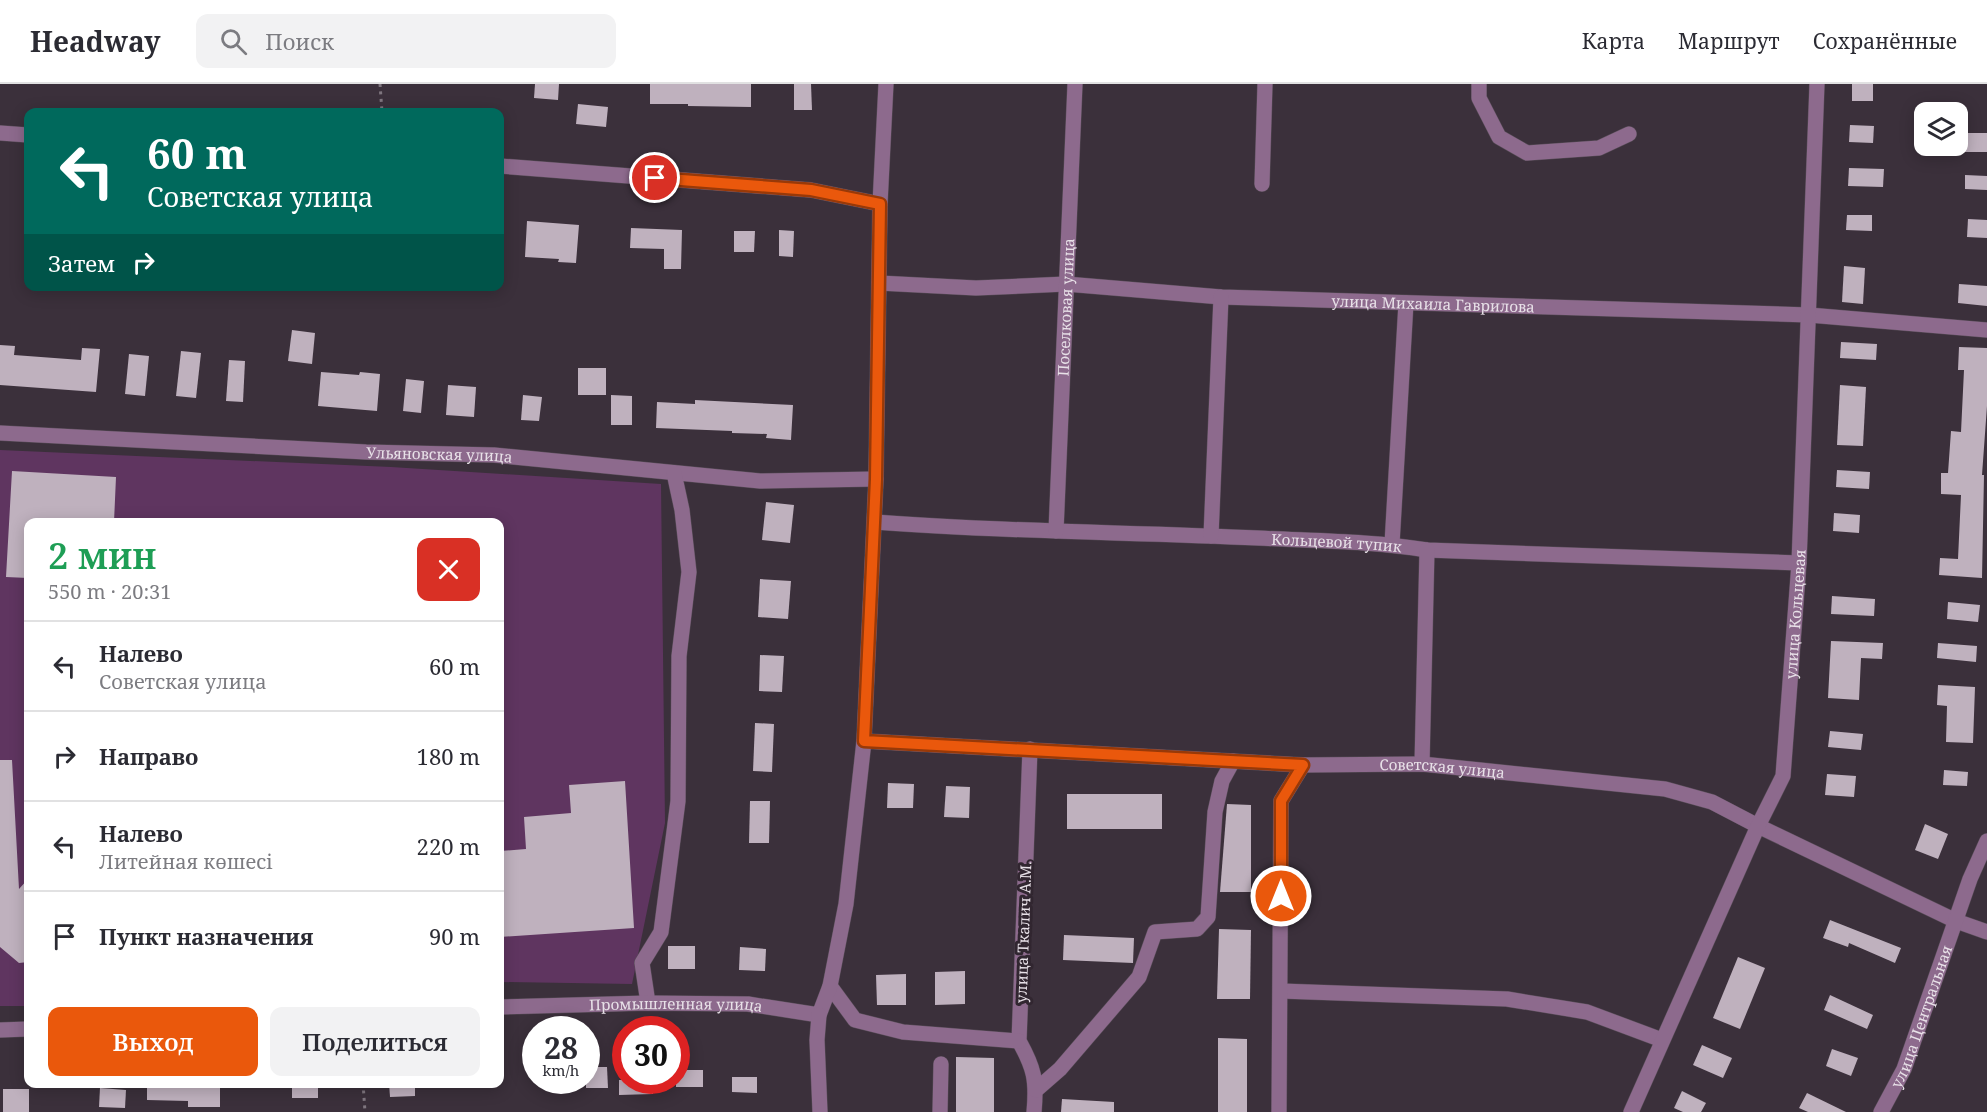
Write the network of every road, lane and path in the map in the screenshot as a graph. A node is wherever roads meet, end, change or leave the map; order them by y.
1 (380, 84) edge
2 (886, 84) edge
3 (1075, 84) edge
4 (1265, 84) edge
5 (1479, 84) edge
6 (1817, 84) edge
7 (382, 108) edge
8 (0, 133) edge
9 (1629, 134) dead end
10 (24, 135) edge
11 (504, 166) edge
12 (1262, 184) dead end
13 (880, 204) junction
14 (879, 283) junction
15 (1066, 284) junction
16 (1221, 297) junction
17 (1406, 303) junction
18 (1809, 315) junction
19 (1987, 330) edge
20 (0, 433) edge
21 (674, 472) junction
22 (876, 479) junction
23 (874, 522) junction
24 (1056, 531) junction
25 (1211, 536) junction
26 (1392, 544) junction
27 (1427, 550) junction
28 (1799, 563) junction
29 (864, 741) junction
30 (1030, 749) junction
31 (1233, 761) junction
32 (1422, 764) junction
33 (1303, 765) junction
34 (1758, 826) junction
35 (1987, 841) edge
36 (1956, 921) junction
37 (1987, 932) edge
38 (830, 986) junction
39 (1281, 992) junction
40 (648, 1003) junction
41 (504, 1007) edge
42 (819, 1015) junction
43 (24, 1029) edge
44 (0, 1030) edge
45 (1662, 1040) junction
46 (1019, 1041) junction
47 (941, 1064) dead end
48 (363, 1088) edge
49 (1036, 1090) junction
50 (365, 1112) edge
51 (820, 1112) edge
52 (940, 1112) edge
53 (1034, 1112) edge
54 (1279, 1112) edge
55 (1631, 1112) edge
56 (1881, 1112) edge

1 - 7 path
2 - 13 street
3 - 15 street, Поселковая улица
4 - 12 street
5 - 9 street
6 - 18 street, улица Кольцевая
8 - 10 street
11 - 13 street
13 - 14 street
14 - 15 street, улица Михаила Гаврилова
14 - 22 street
15 - 16 street, улица Михаила Гаврилова
15 - 24 street, Поселковая улица
16 - 17 street, улица Михаила Гаврилова
16 - 25 street
17 - 18 street, улица Михаила Гаврилова
17 - 26 street
18 - 19 street, улица Михаила Гаврилова
18 - 28 street, улица Кольцевая
20 - 21 street, Ульяновская улица
21 - 22 street, Ульяновская улица
21 - 40 street
22 - 23 street
23 - 24 street, Кольцевой тупик
23 - 29 street
24 - 25 street, Кольцевой тупик
25 - 26 street, Кольцевой тупик
26 - 27 street, Кольцевой тупик
27 - 28 street, Кольцевой тупик
27 - 32 street
28 - 34 street, улица Кольцевая
29 - 30 street, Советская улица
29 - 38 street
30 - 31 street, Советская улица
30 - 46 street, улица Ткалич А.М.
31 - 33 street, Советская улица
31 - 49 street
32 - 33 street, Советская улица
32 - 34 street, Советская улица
33 - 39 street
34 - 36 street, Советская улица
34 - 45 street, улица Кольцевая
35 - 36 street, улица Центральная
36 - 37 street, Советская улица
36 - 56 street, улица Центральная
38 - 42 street
38 - 46 street
39 - 45 street
39 - 54 street
40 - 41 street, Промышленная улица
40 - 42 street, Промышленная улица
42 - 51 street
43 - 44 street
45 - 55 street, улица Кольцевая
46 - 49 street, улица Ткалич А.М.
47 - 52 street
48 - 50 path
49 - 53 street, улица Ткалич А.М.

